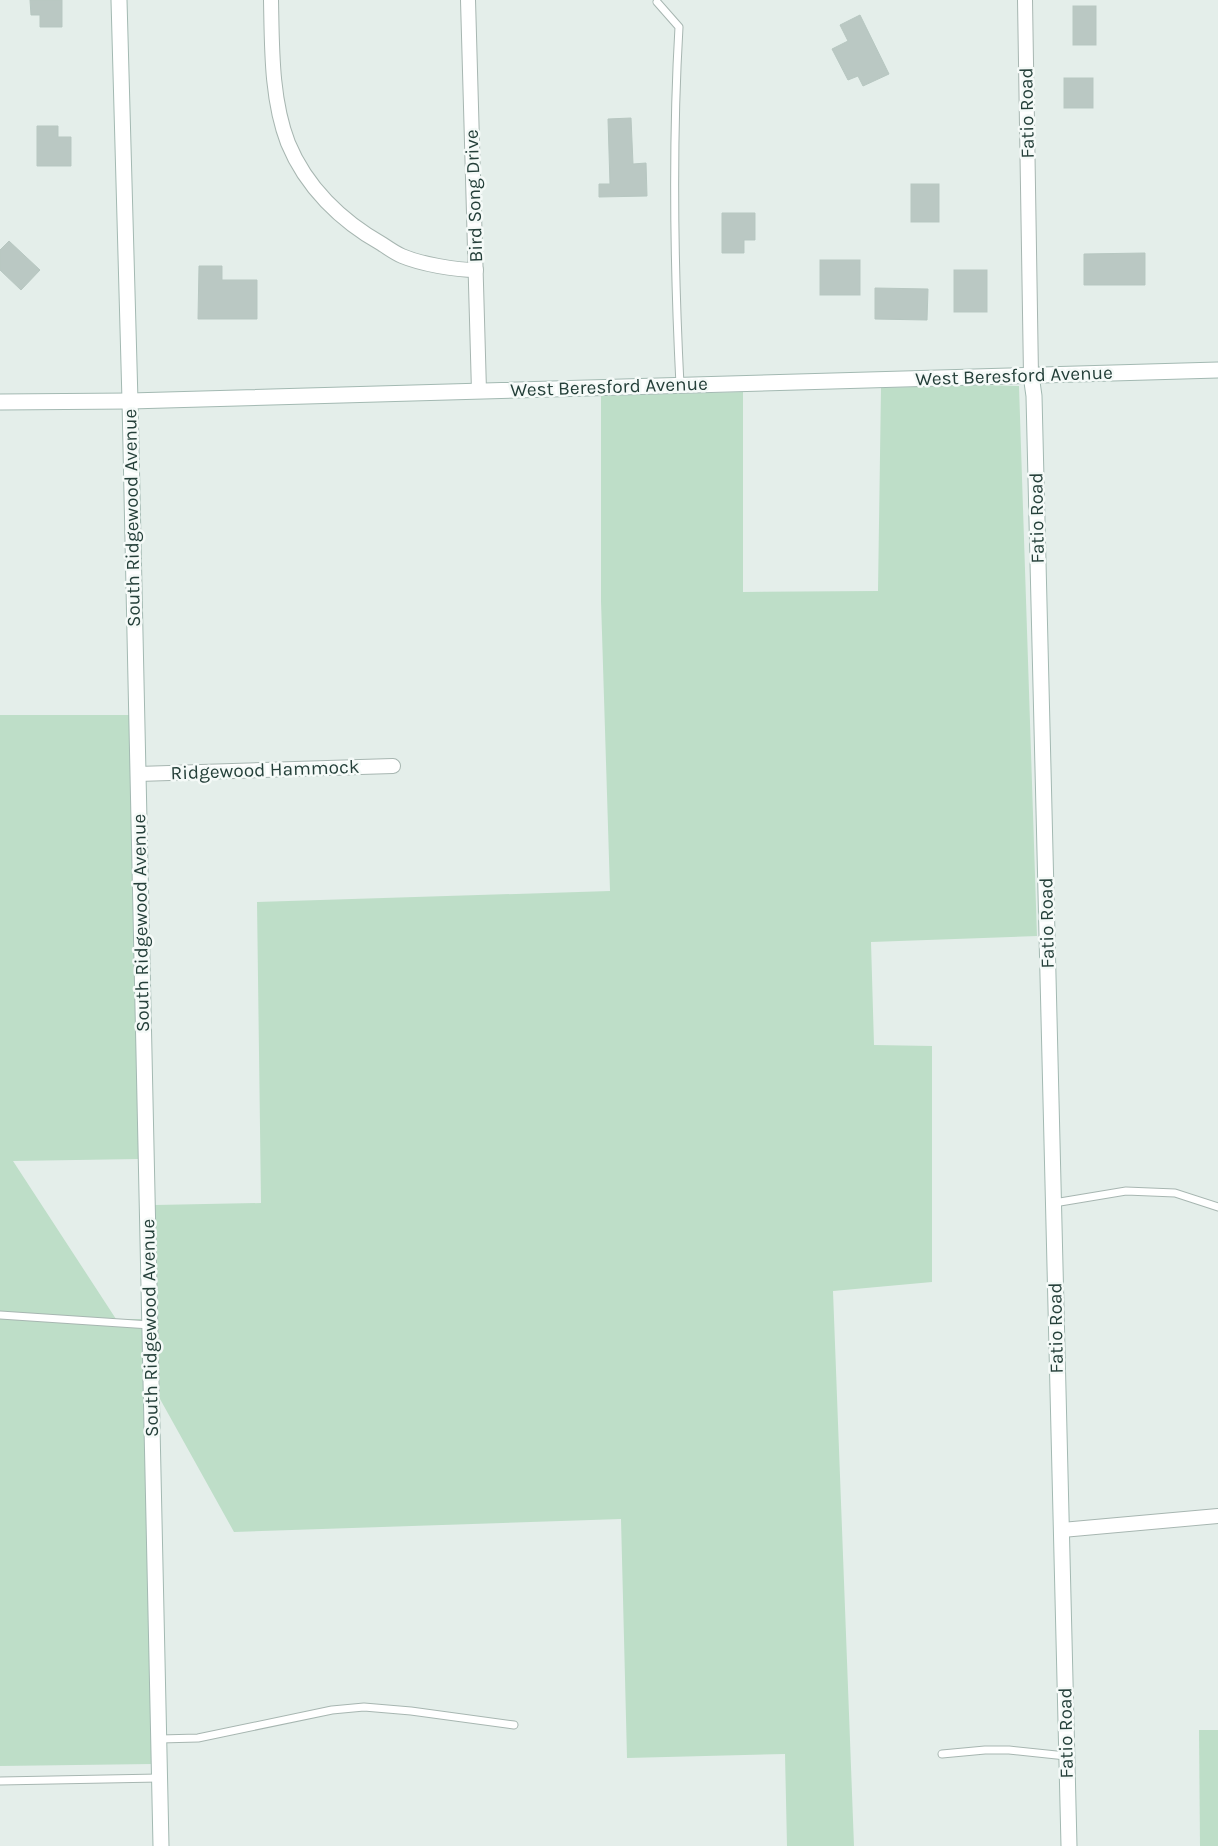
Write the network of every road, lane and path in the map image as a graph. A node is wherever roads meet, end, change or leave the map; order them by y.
1 (119, 0) edge
2 (271, 0) edge
3 (468, 0) edge
4 (1025, 0) edge
5 (657, 2) dead end
6 (476, 270) junction
7 (1218, 370) edge
8 (1031, 375) junction
9 (680, 385) junction
10 (479, 391) junction
11 (130, 401) junction
12 (0, 402) edge
13 (393, 766) dead end
14 (138, 774) junction
15 (1054, 1203) junction
16 (1218, 1208) edge
17 (0, 1315) edge
18 (150, 1325) junction
19 (1218, 1516) edge
20 (1062, 1530) junction
21 (514, 1725) dead end
22 (160, 1739) junction
23 (942, 1754) dead end
24 (1066, 1756) junction
25 (159, 1778) junction
26 (0, 1781) edge
27 (161, 1846) edge
28 (1069, 1846) edge

1 - 11 street, South Ridgewood Avenue
2 - 6 street
3 - 6 street, Bird Song Drive
4 - 8 street, Fatio Road
5 - 9 lane
6 - 10 street, Bird Song Drive
7 - 8 street, West Beresford Avenue
8 - 9 street, West Beresford Avenue
8 - 15 street, Fatio Road
9 - 10 street, West Beresford Avenue
10 - 11 street, West Beresford Avenue
11 - 12 street, West Beresford Avenue
11 - 14 street, South Ridgewood Avenue
13 - 14 street, Ridgewood Hammock
14 - 18 street, South Ridgewood Avenue
15 - 16 lane
15 - 20 street, Fatio Road
17 - 18 lane
18 - 22 street, South Ridgewood Avenue
19 - 20 street
20 - 24 street, Fatio Road
21 - 22 lane
22 - 25 street, South Ridgewood Avenue
23 - 24 lane
24 - 28 street, Fatio Road
25 - 26 lane
25 - 27 street, South Ridgewood Avenue

